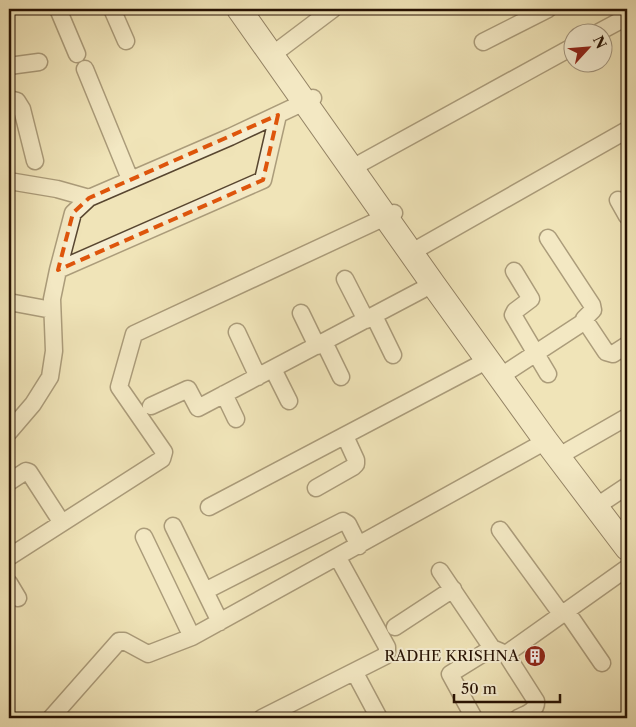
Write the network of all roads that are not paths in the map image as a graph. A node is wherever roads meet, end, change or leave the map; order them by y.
1 (58, 9) edge
2 (112, 9) edge
3 (239, 9) edge
4 (250, 9) edge
5 (334, 9) edge
6 (538, 11) edge
7 (627, 17) edge
8 (614, 24) edge
9 (126, 41) dead end
10 (483, 42) dead end
11 (280, 49) junction
12 (564, 52) edge
13 (77, 54) dead end
14 (39, 62) dead end
15 (9, 66) edge
16 (85, 69) dead end
17 (9, 99) edge
18 (310, 100) junction
19 (278, 115) junction
20 (627, 130) edge
21 (35, 161) dead end
22 (356, 166) junction
23 (130, 179) junction
24 (9, 181) edge
25 (89, 198) junction
26 (618, 200) dead end
27 (390, 215) junction
28 (627, 216) edge
29 (548, 238) dead end
30 (419, 248) junction
31 (58, 270) junction
32 (514, 271) dead end
33 (346, 278) dead end
34 (433, 284) junction
35 (9, 302) edge
36 (52, 310) junction
37 (301, 313) dead end
38 (370, 318) junction
39 (585, 321) junction
40 (236, 332) dead end
41 (321, 344) junction
42 (627, 344) edge
43 (535, 354) junction
44 (393, 355) dead end
45 (497, 366) junction
46 (273, 369) junction
47 (548, 374) dead end
48 (258, 377) junction
49 (341, 377) dead end
50 (224, 394) junction
51 (289, 402) dead end
52 (151, 406) dead end
53 (627, 417) edge
54 (236, 419) dead end
55 (9, 432) edge
56 (346, 436) junction
57 (556, 446) junction
58 (9, 482) edge
59 (627, 486) edge
60 (316, 488) dead end
61 (603, 502) junction
62 (209, 507) dead end
63 (62, 523) junction
64 (173, 526) dead end
65 (500, 530) dead end
66 (627, 535) edge
67 (144, 537) dead end
68 (359, 546) junction
69 (627, 548) edge
70 (9, 557) edge
71 (338, 558) junction
72 (627, 568) edge
73 (440, 571) dead end
74 (9, 583) edge
75 (453, 589) junction
76 (206, 591) junction
77 (18, 598) dead end
78 (564, 614) junction
79 (220, 622) junction
80 (395, 628) dead end
81 (192, 637) junction
82 (499, 651) junction
83 (602, 663) dead end
84 (354, 673) junction
85 (51, 718) edge
86 (262, 718) edge
87 (379, 718) edge
88 (474, 718) edge
89 (518, 718) edge

1 - 13 street
2 - 9 street
3 - 18 main road
4 - 11 main road
5 - 11 street
6 - 10 street
7 - 8 street
11 - 18 main road
12 - 22 street
14 - 15 street
16 - 23 street
17 - 21 street
18 - 19 street
18 - 22 main road
19 - 23 street
19 - 31 street
20 - 30 street
22 - 27 main road
23 - 25 street
24 - 25 street
25 - 31 street
26 - 28 street
27 - 30 main road
27 - 34 main road
27 - 63 street
29 - 39 street
30 - 45 main road
31 - 36 street
32 - 43 street
33 - 38 street
34 - 38 street
34 - 45 main road
35 - 36 street
36 - 55 street
37 - 41 street
38 - 41 street
38 - 44 street
39 - 42 street
39 - 43 street
40 - 48 street
41 - 46 street
41 - 49 street
43 - 45 street
43 - 47 street
45 - 56 street
45 - 57 main road
46 - 48 street
46 - 51 street
48 - 50 street
50 - 52 street
50 - 54 street
53 - 57 street
56 - 60 street
56 - 62 street
57 - 61 main road
57 - 68 street
57 - 69 main road
58 - 63 street
59 - 61 street
61 - 66 main road
63 - 70 street
64 - 76 street
65 - 78 street
67 - 81 street
68 - 71 street
68 - 76 street
71 - 79 street
71 - 84 street
72 - 78 street
73 - 75 street
74 - 77 street
75 - 80 street
75 - 82 street
76 - 79 street
78 - 82 street
78 - 83 street
79 - 81 street
81 - 85 street
82 - 88 street
82 - 89 street
84 - 86 street
84 - 87 street

